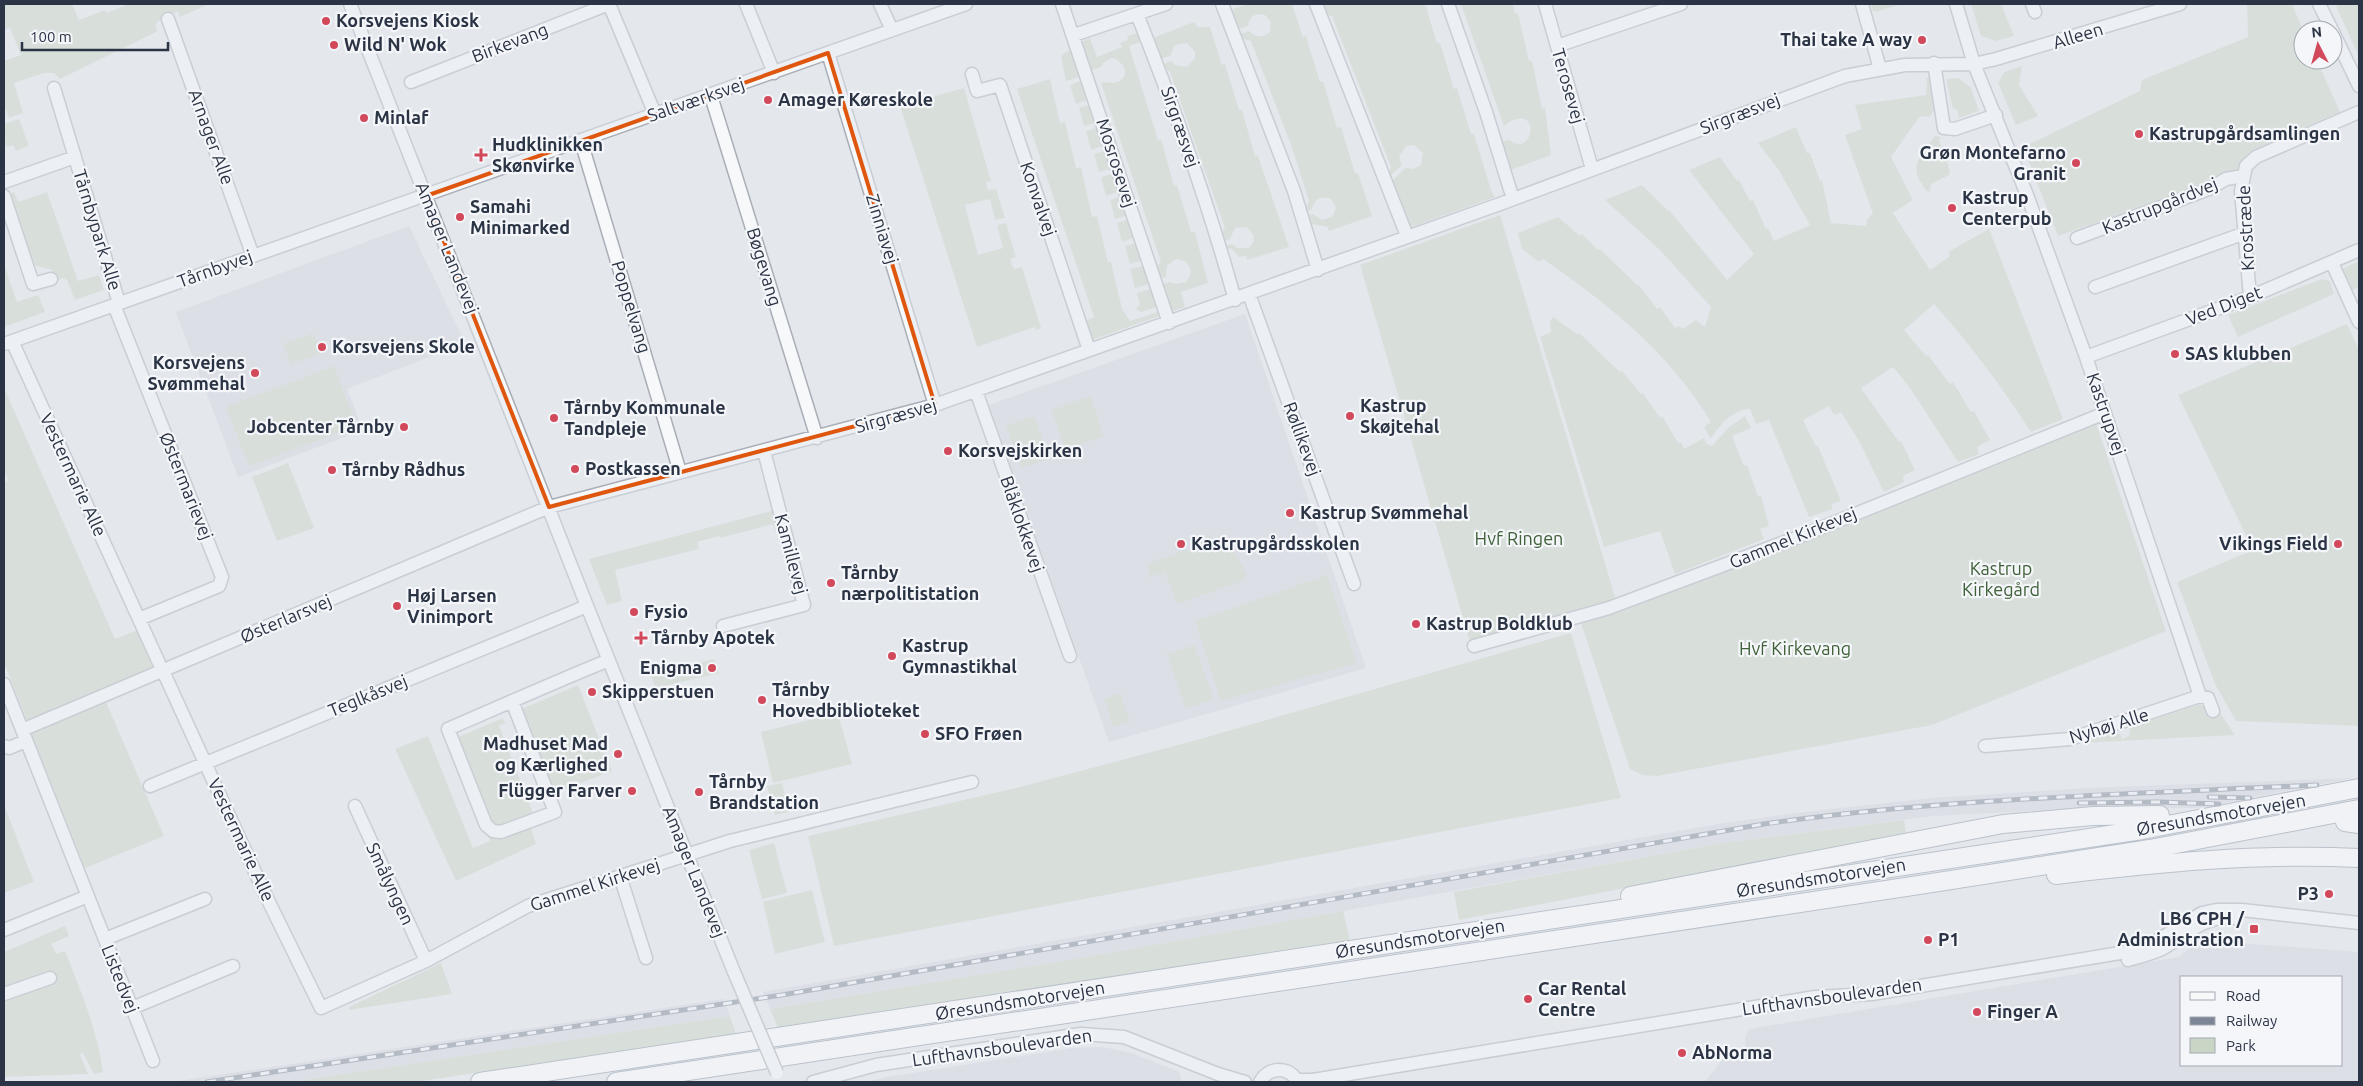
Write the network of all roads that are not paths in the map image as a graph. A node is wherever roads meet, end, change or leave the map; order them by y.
1 (350, 4) edge
2 (609, 4) edge
3 (746, 4) edge
4 (880, 4) edge
5 (966, 4) edge
6 (1062, 4) edge
7 (1166, 4) edge
8 (1222, 4) edge
9 (1316, 4) edge
10 (1448, 4) edge
11 (1545, 4) edge
12 (1681, 4) edge
13 (1862, 4) edge
14 (1956, 4) edge
15 (2180, 4) edge
16 (2320, 4) edge
17 (1137, 14) junction
18 (168, 19) dead end
19 (2328, 20) edge
20 (892, 30) junction
21 (1074, 35) junction
22 (1557, 46) junction
23 (2343, 52) edge
24 (828, 53) junction
25 (1934, 64) junction
26 (1974, 64) junction
27 (1880, 69) junction
28 (774, 73) junction
29 (972, 74) dead end
30 (411, 82) dead end
31 (2359, 86) edge
32 (54, 88) dead end
33 (711, 96) junction
34 (2359, 112) edge
35 (655, 114) junction
36 (1996, 115) junction
37 (581, 141) junction
38 (75, 158) junction
39 (1592, 169) junction
40 (2243, 176) junction
41 (4, 182) edge
42 (4, 196) edge
43 (426, 196) junction
44 (1512, 199) junction
45 (2245, 233) junction
46 (1407, 236) junction
47 (2077, 238) dead end
48 (2359, 250) edge
49 (253, 256) junction
50 (2332, 262) junction
51 (1318, 270) junction
52 (51, 278) dead end
53 (2096, 287) dead end
54 (1249, 294) junction
55 (2250, 297) junction
56 (1234, 300) junction
57 (117, 304) junction
58 (2359, 322) edge
59 (1169, 323) junction
60 (8, 342) edge
61 (1089, 350) junction
62 (2086, 357) junction
63 (976, 392) junction
64 (935, 405) junction
65 (2105, 413) junction
66 (817, 438) junction
67 (764, 451) junction
68 (680, 472) junction
69 (549, 507) junction
70 (1354, 584) dead end
71 (587, 606) junction
72 (139, 619) junction
73 (723, 626) dead end
74 (1474, 646) dead end
75 (1070, 656) dead end
76 (609, 660) junction
77 (161, 667) junction
78 (4, 684) edge
79 (2200, 696) junction
80 (512, 701) junction
81 (2213, 711) dead end
82 (24, 736) junction
83 (4, 746) edge
84 (1984, 746) dead end
85 (206, 764) junction
86 (972, 782) dead end
87 (150, 786) dead end
88 (2359, 788) edge
89 (355, 806) dead end
90 (2359, 809) edge
91 (2160, 816) dead end
92 (687, 856) junction
93 (2359, 858) edge
94 (620, 876) junction
95 (1919, 885) junction
96 (88, 896) junction
97 (205, 898) dead end
98 (2359, 923) edge
99 (4, 930) edge
100 (2359, 930) edge
101 (1448, 935) junction
102 (104, 939) junction
103 (646, 958) dead end
104 (426, 961) junction
105 (233, 966) dead end
106 (50, 978) dead end
107 (4, 994) edge
108 (132, 1008) junction
109 (321, 1008) joint
110 (153, 1061) dead end
111 (779, 1078) edge
112 (1298, 1081) edge
113 (480, 1082) edge
114 (616, 1082) edge
115 (813, 1082) edge
116 (1245, 1082) edge
117 (1260, 1082) edge
118 (1350, 1082) edge

1 - 43 street, Amager Landevej
2 - 30 street, Birkevang
2 - 35 street
3 - 28 street
4 - 20 street
5 - 20 street, Saltværksvej
6 - 21 street, Mosrosevej
7 - 17 street
8 - 51 street
9 - 46 street
10 - 44 street
11 - 22 street, Terosevej
12 - 22 street
13 - 27 street
14 - 26 street, Kastrupvej
15 - 26 street, Alleen
16 - 19 street
17 - 21 street
17 - 56 street, Sirgræsvej
18 - 49 street, Arnager Alle
20 - 24 street, Saltværksvej
21 - 59 street, Mosrosevej
22 - 39 street, Terosevej
23 - 31 street
24 - 28 street, Saltværksvej
24 - 64 street, Zinniavej
25 - 26 street, Sirgræsvej
25 - 27 street, Sirgræsvej
25 - 36 street
26 - 36 street, Kastrupvej
27 - 39 street, Sirgræsvej
28 - 33 street, Saltværksvej
29 - 61 street, Konvalvej
32 - 38 street, Tårnbypark Alle
33 - 35 street, Saltværksvej
33 - 66 street, Bøgevang
34 - 40 street, Krostræde
35 - 37 street, Saltværksvej
36 - 62 street, Kastrupvej
37 - 43 street, Saltværksvej
37 - 68 street, Poppelvang
38 - 41 street, Tårnbypark Alle
38 - 57 street, Tårnbypark Alle
39 - 44 street, Sirgræsvej
40 - 45 street, Krostræde
40 - 47 street, Kastrupgårdvej
42 - 52 street
43 - 49 street, Tårnbyvej
43 - 69 street, Amager Landevej
44 - 46 street, Sirgræsvej
45 - 53 street
45 - 55 street, Krostræde
46 - 51 street, Sirgræsvej
48 - 50 street, Ved Diget
49 - 57 street, Tårnbyvej
50 - 55 street, Ved Diget
50 - 58 street
51 - 54 street, Sirgræsvej
54 - 56 street, Sirgræsvej
54 - 70 street, Røllikevej
55 - 62 street, Ved Diget
56 - 59 street, Sirgræsvej
57 - 60 street, Tårnbyvej
57 - 72 street, Østermarievej
59 - 61 street, Sirgræsvej
60 - 72 street, Vestermarie Alle
61 - 63 street, Sirgræsvej
62 - 65 street, Kastrupvej
63 - 64 street, Sirgræsvej
63 - 75 street, Blåklokkevej
64 - 66 street, Sirgræsvej
65 - 74 street, Gammel Kirkevej
65 - 79 street, Kastrupvej
66 - 67 street, Sirgræsvej
67 - 68 street, Sirgræsvej
67 - 73 street, Kamillevej
68 - 69 street, Sirgræsvej
69 - 71 street, Amager Landevej
69 - 77 street, Østerlarsvej
71 - 76 street, Amager Landevej
71 - 85 street, Teglkåsvej
72 - 77 street, Vestermarie Alle
76 - 80 street
76 - 92 street, Amager Landevej
77 - 82 street, Østerlarsvej
77 - 85 street, Vestermarie Alle
78 - 82 street, Listedvej
79 - 81 street, Kastrupvej
79 - 84 street, Nyhøj Alle
80 - 80 street
82 - 83 street
82 - 96 street, Listedvej
85 - 87 street, Teglkåsvej
85 - 109 street, Vestermarie Alle
86 - 92 street, Gammel Kirkevej
88 - 101 highway, Øresundsmotorvejen
89 - 104 street, Smålyngen
90 - 95 highway, Øresundsmotorvejen
91 - 101 highway
92 - 94 street, Gammel Kirkevej
92 - 111 street, Amager Landevej, bridge
93 - 95 highway
94 - 103 street
94 - 104 street, Gammel Kirkevej
95 - 114 highway, Øresundsmotorvejen
96 - 99 street
96 - 102 street, Listedvej
97 - 102 street
98 - 112 street, Lufthavnsboulevarden
100 - 118 street, Lufthavnsboulevarden
101 - 113 highway, Øresundsmotorvejen
102 - 108 street, Listedvej
104 - 109 street, Gammel Kirkevej
105 - 108 street
106 - 107 street
108 - 110 street, Listedvej
112 - 117 street
115 - 116 street, Lufthavnsboulevarden

